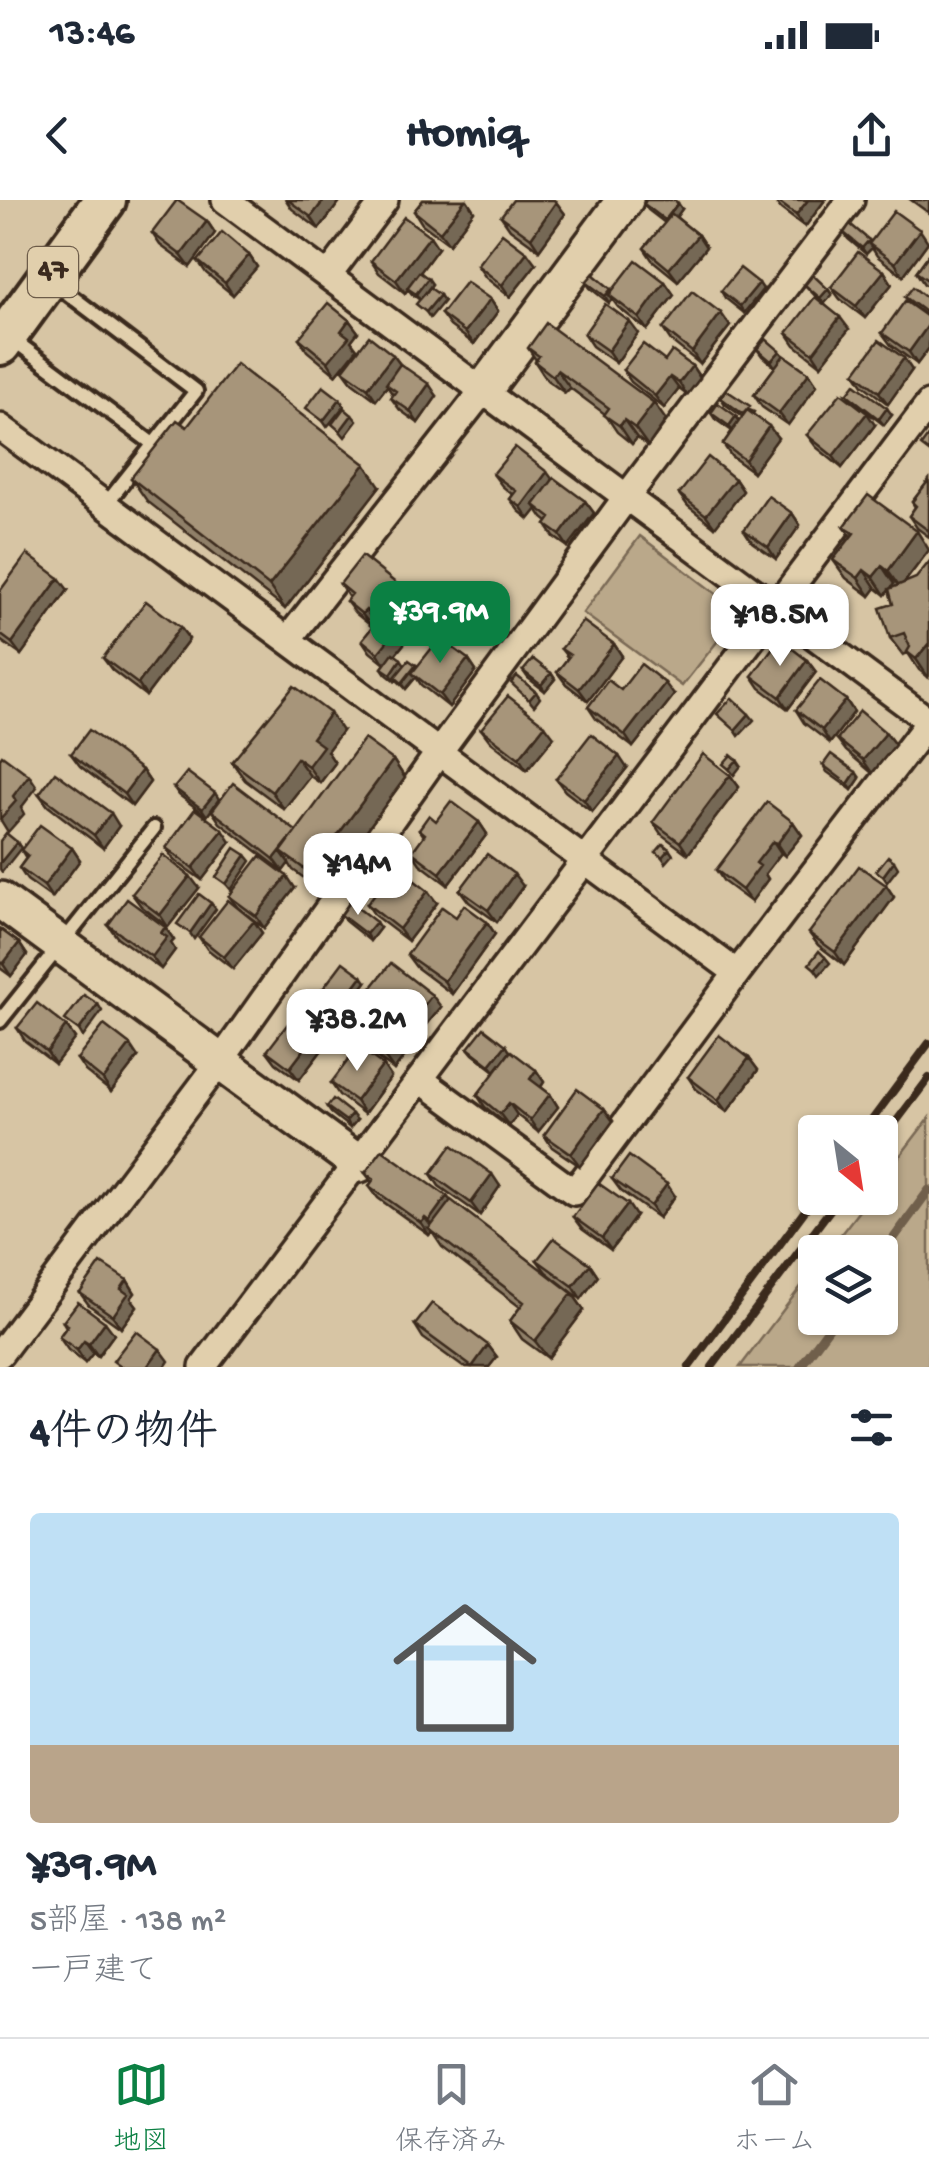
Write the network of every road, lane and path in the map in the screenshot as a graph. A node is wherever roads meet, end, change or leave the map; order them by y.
1 (105, 200) edge
2 (225, 200) edge
3 (385, 200) edge
4 (625, 200) edge
5 (851, 200) edge
6 (328, 276) junction
7 (48, 279) junction
8 (4, 339) edge
9 (482, 392) junction
10 (929, 404) edge
11 (0, 427) edge
12 (153, 444) junction
13 (625, 498) junction
14 (106, 504) junction
15 (776, 608) junction
16 (288, 638) junction
17 (929, 721) edge
18 (439, 752) junction
19 (154, 828) dead end
20 (584, 860) junction
21 (0, 900) edge
22 (60, 944) junction
23 (737, 973) junction
24 (0, 1020) edge
25 (219, 1062) junction
26 (421, 1080) junction
27 (359, 1164) junction
28 (0, 1354) edge
29 (203, 1367) edge

1 - 7 main road, 47
2 - 6 street
3 - 6 street
4 - 9 street
5 - 13 street
6 - 9 street
7 - 8 main road, 47
7 - 12 lane
8 - 12 lane
9 - 13 street
9 - 16 street
10 - 15 street
11 - 14 street
12 - 14 lane
13 - 15 street
13 - 18 street
14 - 16 street
15 - 17 street
15 - 20 street
16 - 18 street
17 - 23 street
18 - 20 street
18 - 25 street
19 - 22 lane
20 - 23 street
20 - 26 street
21 - 22 street
22 - 24 lane
22 - 25 street
23 - 26 street
25 - 27 street
25 - 28 street
26 - 27 street
27 - 29 street

